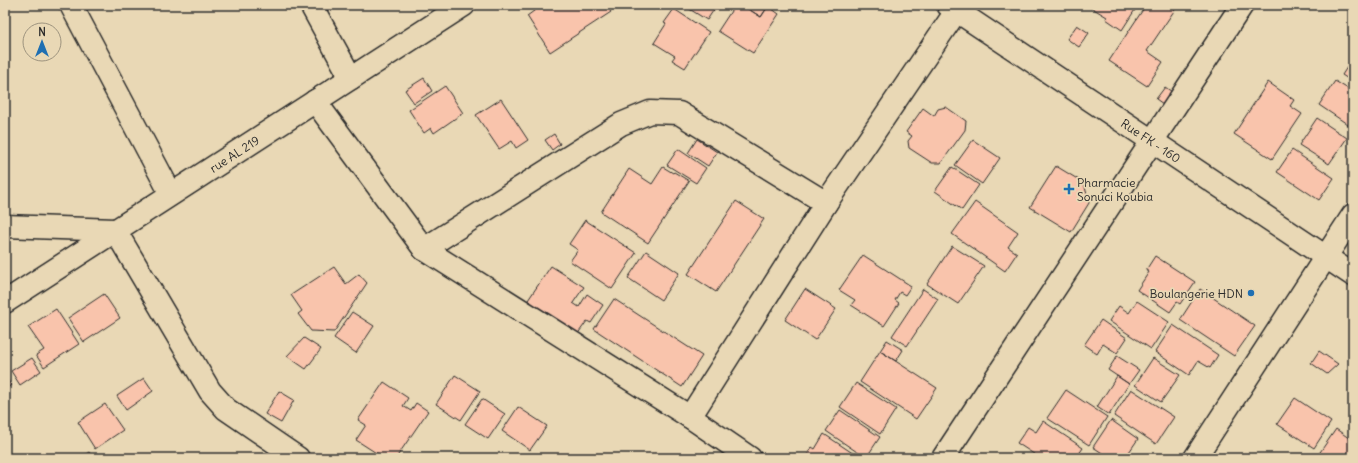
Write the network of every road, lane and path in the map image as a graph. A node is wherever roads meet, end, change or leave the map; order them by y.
1 (72, 5) edge
2 (311, 5) edge
3 (464, 5) edge
4 (1242, 5) edge
5 (952, 8) edge
6 (351, 78) junction
7 (315, 101) junction
8 (1152, 142) junction
9 (171, 194) junction
10 (826, 203) junction
11 (1353, 215) edge
12 (5, 226) edge
13 (115, 230) junction
14 (424, 249) junction
15 (1325, 257) junction
16 (1353, 275) edge
17 (5, 302) edge
18 (690, 417) junction
19 (298, 458) edge
20 (750, 458) edge
21 (943, 458) edge
22 (1195, 458) edge

1 - 9 street
2 - 6 street
3 - 6 street, rue AL 219
4 - 8 street
5 - 8 street, Rue FK - 160
5 - 10 street
6 - 7 street, rue AL 219
7 - 9 street, rue AL 219
7 - 14 street
8 - 15 street, Rue FK - 160
8 - 21 street
9 - 13 street, rue AL 219
10 - 14 street
10 - 18 street
11 - 15 street
12 - 13 street
13 - 17 street, rue AL 219
13 - 19 street
14 - 18 street
15 - 16 street, Rue FK - 160
15 - 22 street
18 - 20 street

